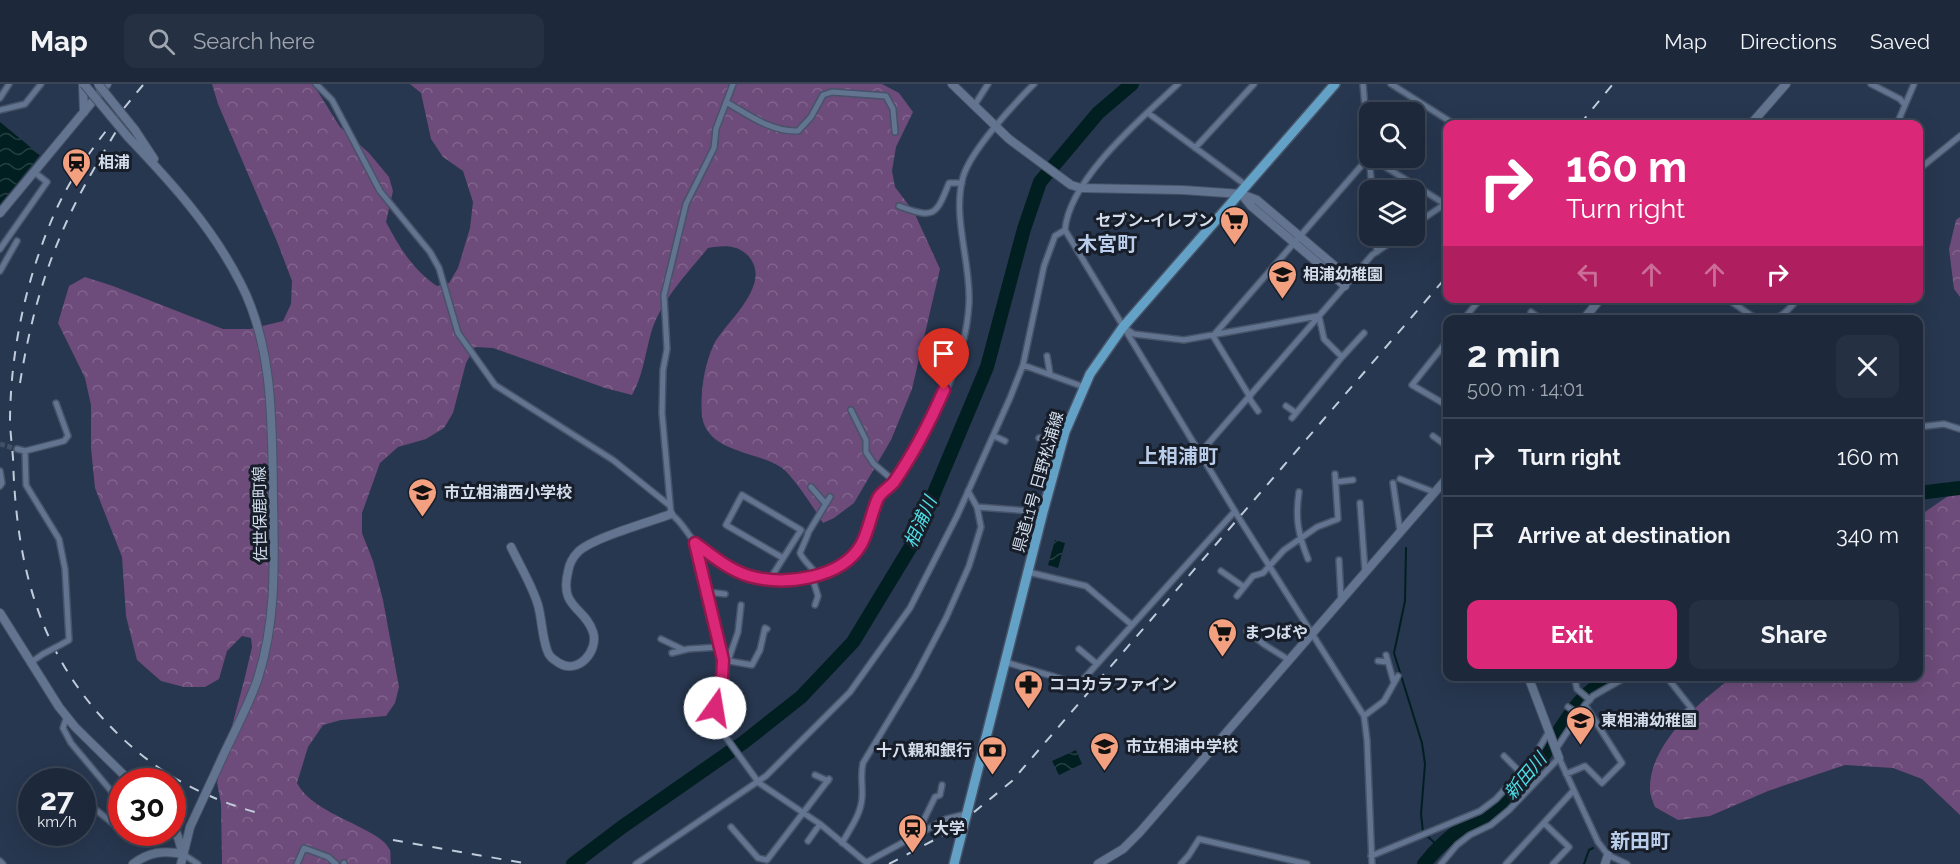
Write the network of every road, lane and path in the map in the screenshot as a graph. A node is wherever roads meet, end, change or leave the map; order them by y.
1 (9, 84) edge
2 (41, 84) edge
3 (84, 84) edge
4 (98, 84) edge
5 (107, 84) edge
6 (316, 84) edge
7 (733, 84) edge
8 (952, 84) edge
9 (988, 84) edge
10 (1034, 84) edge
11 (1178, 84) edge
12 (1254, 84) edge
13 (1335, 84) edge
14 (1363, 84) edge
15 (1391, 84) edge
16 (1786, 84) edge
17 (1871, 84) edge
18 (1914, 84) edge
19 (962, 87) edge
20 (0, 98) edge
21 (726, 102) junction
22 (1365, 102) edge
23 (1904, 104) junction
24 (974, 106) junction
25 (0, 110) edge
26 (84, 111) junction
27 (1148, 113) junction
28 (1448, 120) edge
29 (1754, 120) edge
30 (1898, 120) edge
31 (996, 127) junction
32 (895, 132) dead end
33 (1960, 136) edge
34 (1195, 148) junction
35 (1923, 165) edge
36 (1360, 168) edge
37 (1388, 168) edge
38 (34, 172) junction
39 (164, 175) junction
40 (962, 183) junction
41 (1081, 188) junction
42 (1244, 190) junction
43 (1443, 201) edge
44 (1443, 205) edge
45 (899, 206) dead end
46 (0, 213) edge
47 (1425, 217) edge
48 (1065, 230) junction
49 (1296, 239) junction
50 (17, 241) dead end
51 (1376, 246) edge
52 (1386, 246) edge
53 (0, 249) edge
54 (1377, 252) junction
55 (0, 271) edge
56 (1348, 282) junction
57 (1477, 303) edge
58 (1597, 303) edge
59 (1734, 303) edge
60 (1794, 303) edge
61 (1743, 309) junction
62 (1531, 312) dead end
63 (1467, 315) edge
64 (1535, 315) edge
65 (1587, 315) edge
66 (1746, 315) edge
67 (1751, 315) edge
68 (1781, 315) edge
69 (1319, 316) junction
70 (1123, 327) junction
71 (1364, 333) dead end
72 (1213, 336) junction
73 (1443, 346) edge
74 (1047, 356) dead end
75 (1342, 357) junction
76 (1023, 365) junction
77 (1050, 374) junction
78 (1084, 387) junction
79 (1249, 398) junction
80 (56, 403) dead end
81 (1443, 403) edge
82 (1286, 406) dead end
83 (851, 410) dead end
84 (1258, 411) dead end
85 (1923, 426) edge
86 (1960, 429) edge
87 (993, 436) junction
88 (1432, 436) dead end
89 (1039, 438) dead end
90 (1005, 441) dead end
91 (1443, 444) edge
92 (1061, 448) junction
93 (17, 449) tunnel mouth
94 (26, 451) junction
95 (1200, 453) junction
96 (0, 471) edge
97 (1335, 474) dead end
98 (1400, 479) dead end
99 (1353, 480) dead end
100 (894, 481) junction
101 (1336, 482) junction
102 (1443, 482) edge
103 (1393, 483) dead end
104 (0, 486) edge
105 (812, 488) dead end
106 (968, 491) junction
107 (1434, 492) junction
108 (1300, 494) dead end
109 (830, 497) dead end
110 (825, 503) junction
111 (1360, 503) dead end
112 (669, 505) junction
113 (977, 507) junction
114 (1235, 511) junction
115 (1043, 512) junction
116 (671, 514) junction
117 (801, 530) junction
118 (1400, 531) junction
119 (808, 534) junction
120 (1300, 539) junction
121 (695, 543) junction
122 (511, 547) dead end
123 (783, 558) junction
124 (1308, 559) dead end
125 (1339, 560) dead end
126 (1269, 565) junction
127 (1221, 571) dead end
128 (1365, 571) junction
129 (1028, 572) junction
130 (814, 576) junction
131 (770, 579) junction
132 (1244, 587) junction
133 (707, 592) junction
134 (725, 594) dead end
135 (1237, 596) dead end
136 (1341, 599) junction
137 (815, 605) dead end
138 (741, 606) dead end
139 (0, 613) edge
140 (1132, 625) junction
141 (768, 629) dead end
142 (1247, 631) dead end
143 (1312, 634) junction
144 (661, 639) dead end
145 (720, 647) junction
146 (1079, 649) dead end
147 (684, 650) junction
148 (672, 653) dead end
149 (1289, 660) junction
150 (725, 661) junction
151 (1378, 661) dead end
152 (1005, 662) junction
153 (30, 663) junction
154 (1097, 664) junction
155 (1398, 676) dead end
156 (1530, 681) edge
157 (1575, 681) edge
158 (1618, 681) edge
159 (1670, 681) edge
160 (1394, 683) junction
161 (1588, 701) junction
162 (1568, 707) dead end
163 (1579, 714) junction
164 (67, 716) junction
165 (1364, 716) junction
166 (1676, 723) dead end
167 (1549, 735) junction
168 (1556, 751) junction
169 (1504, 756) dead end
170 (117, 768) edge
171 (1520, 771) junction
172 (1566, 774) junction
173 (815, 775) dead end
174 (757, 781) junction
175 (942, 785) dead end
176 (108, 787) edge
177 (1573, 791) junction
178 (96, 810) dead end
179 (804, 813) junction
180 (966, 814) junction
181 (108, 819) edge
182 (1544, 823) junction
183 (820, 824) junction
184 (731, 827) dead end
185 (916, 836) junction
186 (808, 841) dead end
187 (842, 843) junction
188 (181, 846) edge
189 (183, 854) junction
190 (1608, 855) junction
191 (1371, 856) junction
192 (868, 863) edge
193 (133, 864) edge
194 (181, 864) edge
195 (198, 864) edge
196 (297, 864) edge
197 (336, 864) edge
198 (636, 864) edge
199 (954, 864) edge
200 (1098, 864) edge
201 (1181, 864) edge
202 (1306, 864) edge
203 (1372, 864) edge
204 (1441, 864) edge
205 (1506, 864) edge
206 (1553, 864) edge
207 (1605, 864) edge
208 (1627, 864) edge

1 - 20 street
2 - 25 street
3 - 26 street
3 - 39 street, 佐世保鹿町線, bridge
4 - 39 street, 佐世保鹿町線, bridge
5 - 26 street
6 - 112 street
7 - 21 street
8 - 19 street
9 - 24 street
10 - 31 street
11 - 27 street
12 - 34 street
13 - 42 main road, 県道11号 日野松浦線
14 - 22 street
15 - 28 street
16 - 29 street
17 - 23 street
18 - 23 street
19 - 24 street
21 - 32 street
21 - 112 street
23 - 30 street
24 - 31 street
26 - 38 street
27 - 34 street
27 - 41 street
31 - 40 street
31 - 41 street
33 - 35 street
34 - 42 street
36 - 49 street
37 - 43 street
38 - 46 street
38 - 53 street
39 - 189 street, 佐世保鹿町線, bridge
40 - 45 street
40 - 100 street
41 - 42 street
41 - 48 street
42 - 49 street
42 - 70 main road, 県道11号 日野松浦線
44 - 47 street
48 - 70 street
48 - 76 street
49 - 56 street
49 - 72 street
50 - 55 street
51 - 54 street
52 - 54 street
54 - 56 street
56 - 69 street
57 - 63 street
58 - 65 street
59 - 61 street
60 - 68 street
61 - 66 street
61 - 67 street
62 - 64 street
69 - 72 street
69 - 75 street
69 - 79 street
70 - 72 street
70 - 78 main road, 県道11号 日野松浦線
70 - 95 street
71 - 75 street
72 - 79 street
73 - 81 street
74 - 77 street
75 - 82 street
76 - 77 street
76 - 87 street
77 - 78 street
78 - 92 main road, 県道11号 日野松浦線
79 - 84 street
79 - 95 street
80 - 94 street
83 - 100 street
85 - 86 street
87 - 90 street
87 - 106 street
88 - 91 street
89 - 92 street
92 - 115 main road, 県道11号 日野松浦線
93 - 94 street
94 - 153 street, bridge
95 - 114 street
96 - 104 street
97 - 101 street
98 - 107 street
99 - 101 street
100 - 130 street
101 - 120 street
102 - 107 street
103 - 118 street
105 - 110 street
106 - 113 street
106 - 174 street
107 - 118 street
108 - 120 street
109 - 110 street
110 - 119 street
111 - 128 street
112 - 116 street
113 - 115 street
113 - 187 street
114 - 126 street
114 - 140 street
115 - 129 main road, 県道11号 日野松浦線
116 - 121 street
116 - 122 street
117 - 119 street
117 - 123 street
117 - 123 street
118 - 128 street
119 - 130 street
120 - 124 street
120 - 126 street
121 - 131 street
121 - 133 street
123 - 131 street
125 - 136 street
126 - 132 street
126 - 143 street
127 - 132 street
128 - 136 street
129 - 140 street
129 - 152 main road, 県道11号 日野松浦線
130 - 131 street
130 - 137 street
132 - 135 street
133 - 134 street
133 - 145 street
136 - 143 street
138 - 150 street
139 - 153 street
140 - 154 street
141 - 150 street
142 - 149 street
143 - 149 street
143 - 165 street
144 - 147 street
145 - 147 street
145 - 150 street
146 - 154 street
147 - 148 street
149 - 200 street
150 - 174 street
151 - 160 street
152 - 154 street
152 - 180 main road, 県道11号 日野松浦線
153 - 164 street
155 - 160 street
156 - 167 street
157 - 161 street
158 - 161 street
159 - 166 street
160 - 165 street
161 - 163 street
161 - 172 street
162 - 163 street
163 - 168 street
164 - 170 street
164 - 176 street
165 - 191 street
167 - 168 street
167 - 171 street
168 - 172 street
168 - 204 street
169 - 171 street
171 - 191 street
172 - 177 street
173 - 179 street
174 - 179 street
174 - 198 street
175 - 185 street
177 - 182 street
177 - 190 street
178 - 181 street
179 - 183 street
179 - 184 street
180 - 185 street
180 - 199 main road, 県道11号 日野松浦線
182 - 205 street
182 - 206 street
183 - 186 street
183 - 187 street
185 - 192 street
187 - 192 street
188 - 189 street
189 - 193 street
189 - 194 street, 佐世保鹿町線
189 - 195 street
190 - 207 street
190 - 208 street
191 - 203 street
196 - 197 street
201 - 202 street

